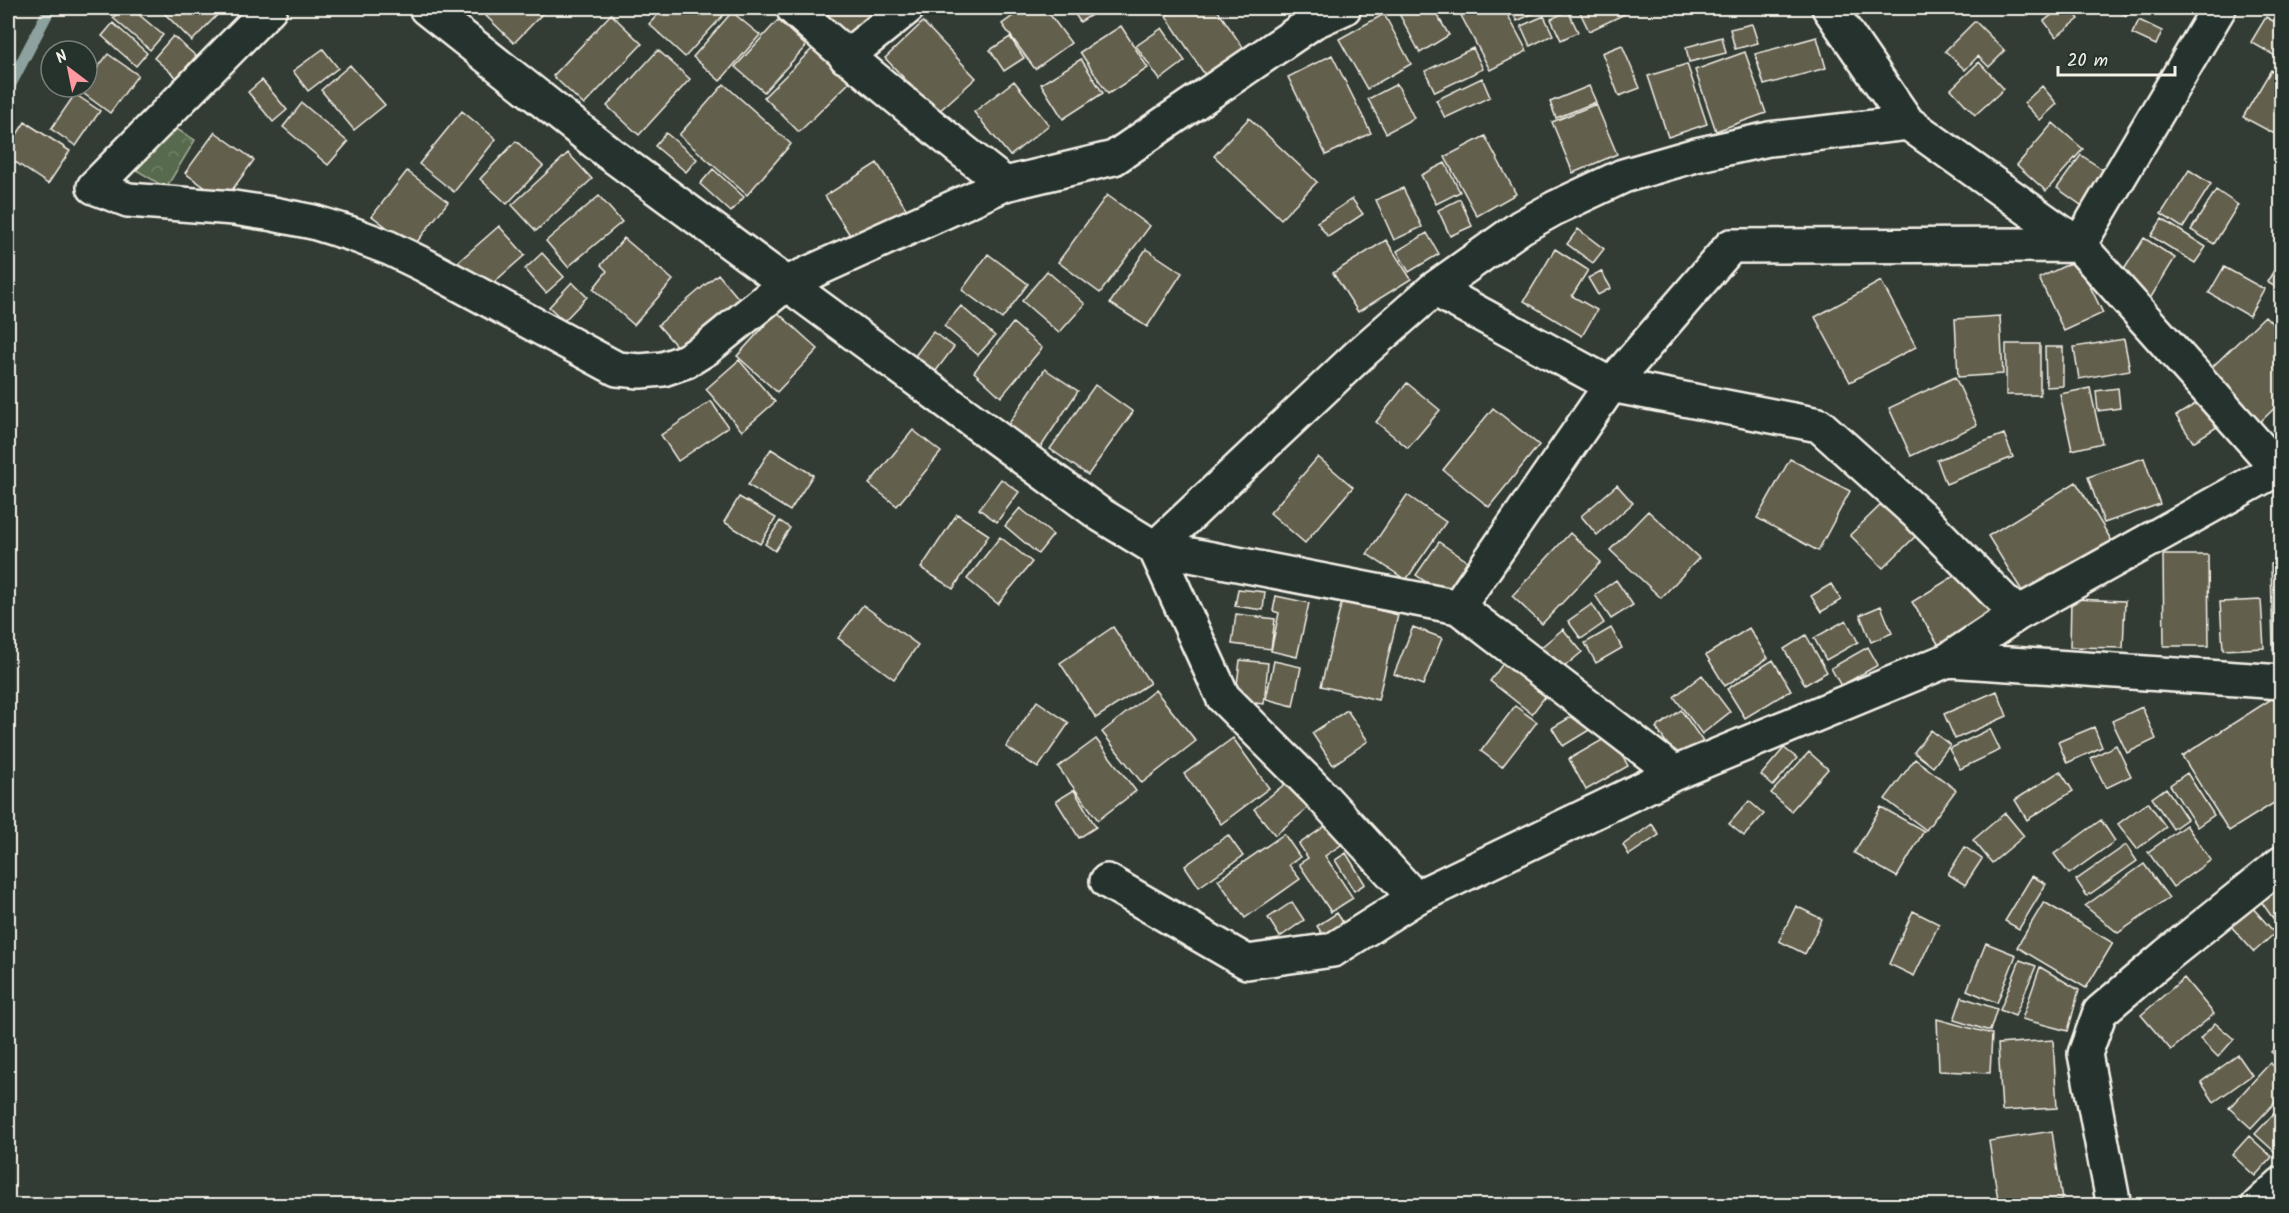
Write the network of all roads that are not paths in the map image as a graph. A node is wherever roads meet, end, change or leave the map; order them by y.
1 (270, 8) edge
2 (426, 8) edge
3 (794, 8) edge
4 (907, 8) edge
5 (1344, 8) edge
6 (1829, 8) edge
7 (2219, 8) edge
8 (846, 57) junction
9 (1908, 123) junction
10 (1005, 184) junction
11 (2079, 245) junction
12 (788, 283) junction
13 (1434, 289) junction
14 (1611, 384) junction
15 (2280, 468) edge
16 (1155, 548) junction
17 (1458, 607) junction
18 (2018, 614) junction
19 (1948, 660) junction
20 (2282, 682) edge
21 (1675, 773) junction
22 (2282, 863) edge
23 (1107, 881) dead end
24 (1415, 898) junction
25 (2282, 1184) edge
26 (2114, 1206) edge
27 (2258, 1206) edge

1 - 12 street
2 - 12 street
3 - 8 street
4 - 8 street
5 - 10 street
6 - 9 street
7 - 11 street
8 - 10 street
9 - 11 street
9 - 13 street
10 - 12 street
11 - 14 street
11 - 15 street
12 - 16 street
13 - 14 street
13 - 16 street
14 - 17 street
14 - 18 street
15 - 18 street
16 - 17 street
16 - 24 street
17 - 21 street
18 - 19 street
19 - 20 street
19 - 21 street
21 - 24 street
22 - 26 street
23 - 24 street
25 - 27 street

